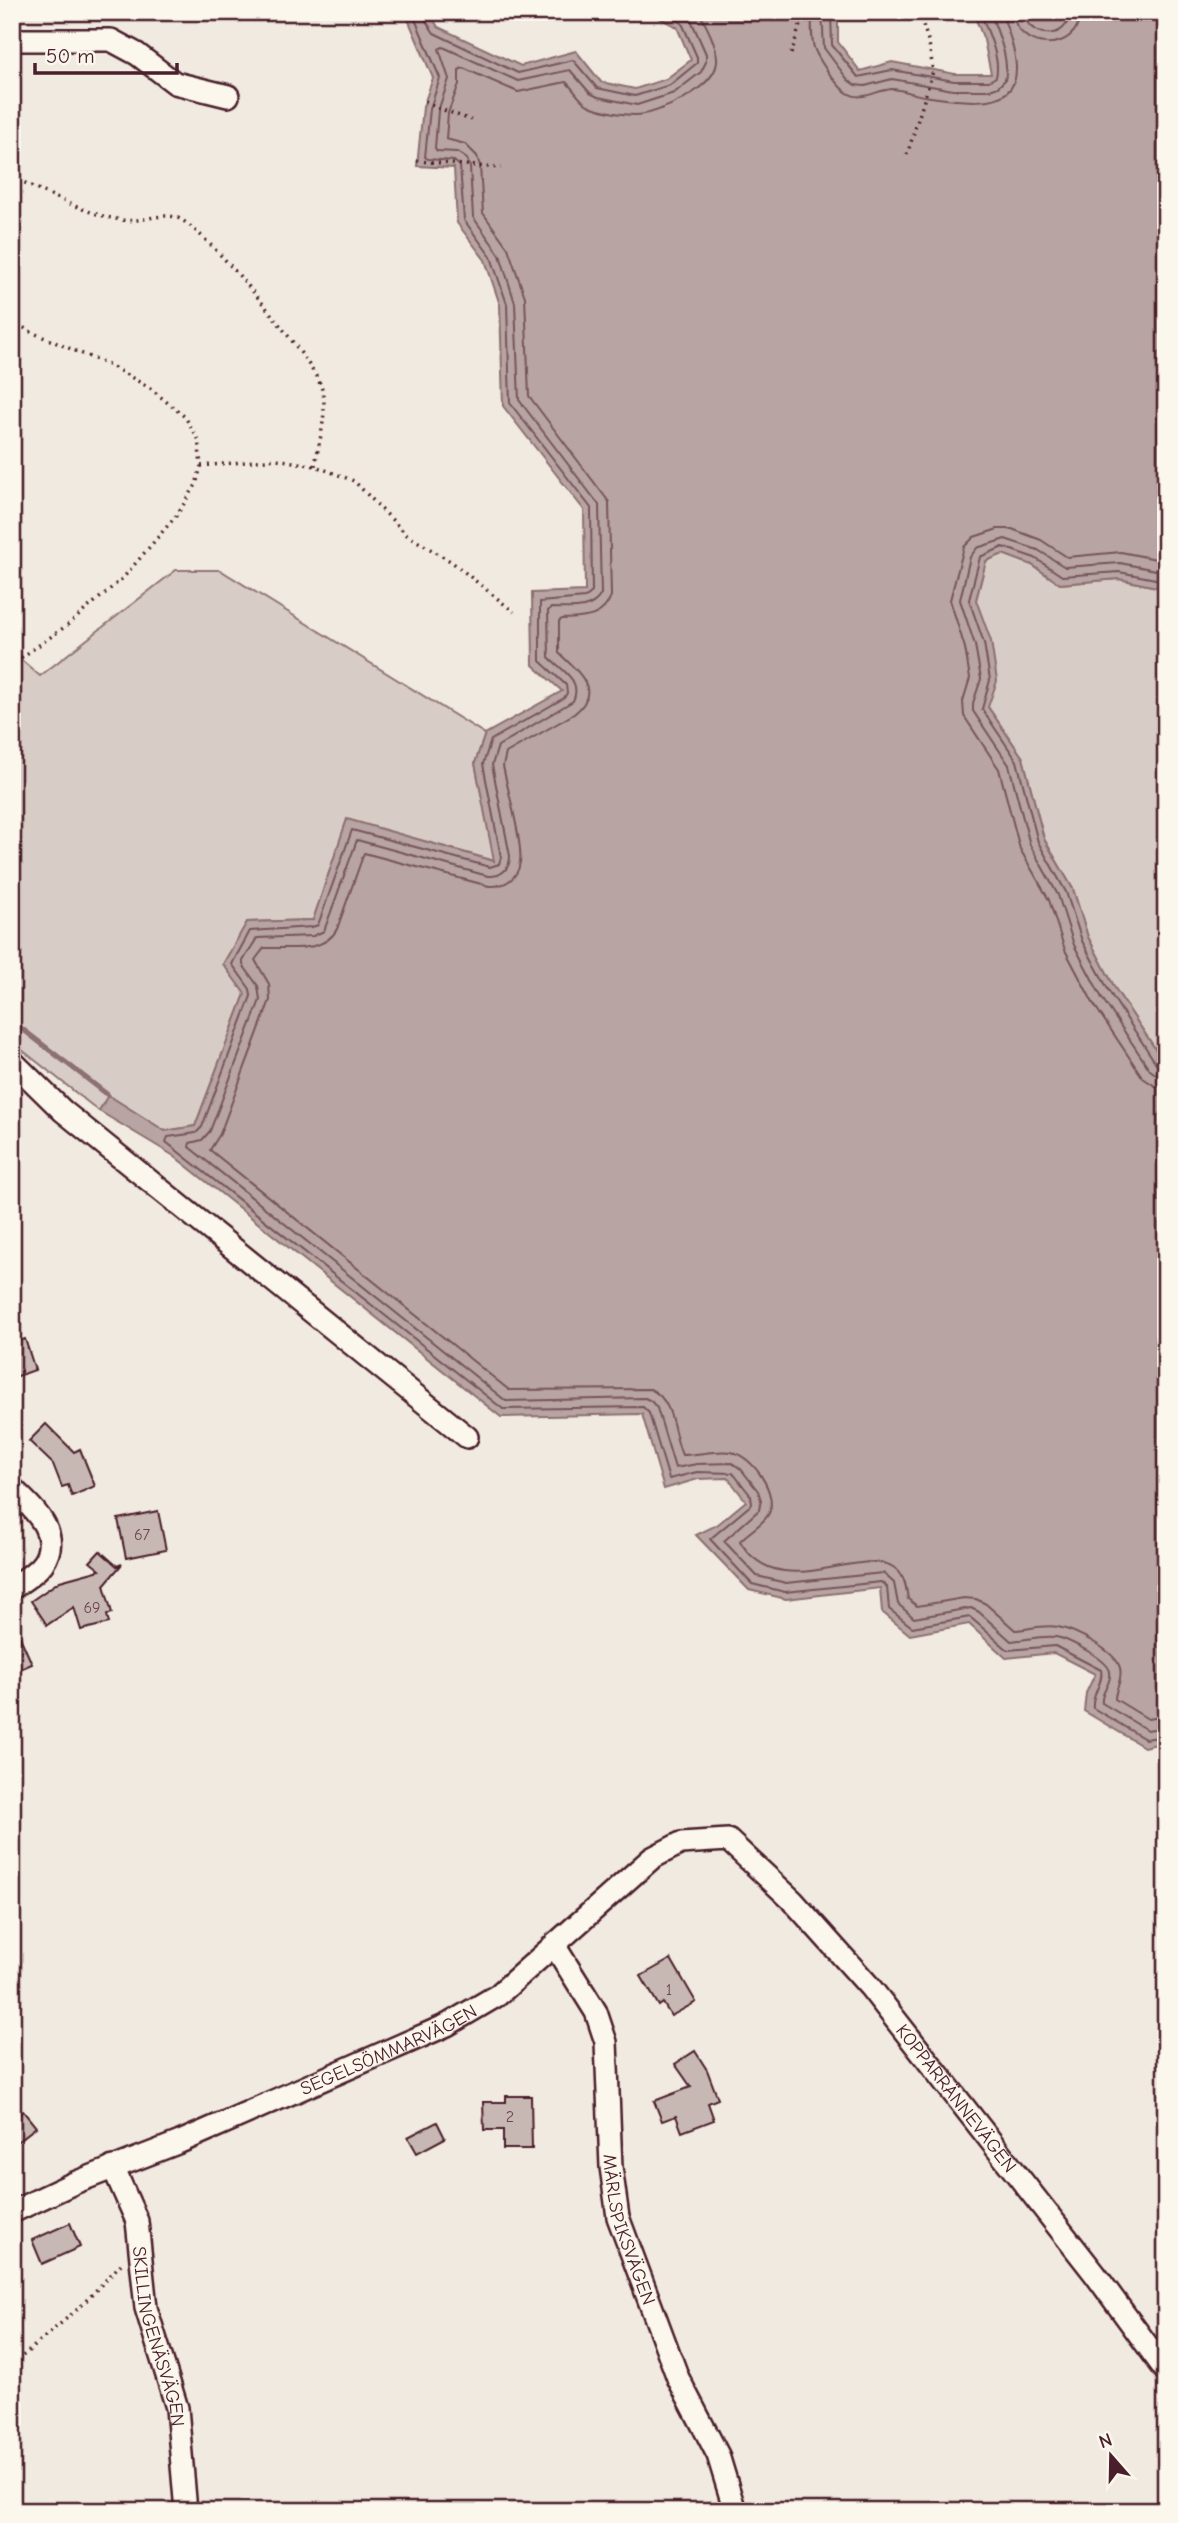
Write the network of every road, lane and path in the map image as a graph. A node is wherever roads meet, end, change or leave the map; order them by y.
1 (804, 12) edge
2 (915, 12) edge
3 (12, 40) edge
4 (791, 54) dead end
5 (228, 96) dead end
6 (425, 100) dead end
7 (471, 120) dead end
8 (907, 155) dead end
9 (417, 161) dead end
10 (501, 168) dead end
11 (12, 177) edge
12 (12, 320) edge
13 (201, 466) junction
14 (315, 466) junction
15 (514, 612) dead end
16 (12, 664) edge
17 (12, 1061) edge
18 (467, 1437) dead end
19 (12, 1488) edge
20 (12, 1588) edge
21 (728, 1840) joint
22 (554, 1945) junction
23 (113, 2167) junction
24 (12, 2212) edge
25 (140, 2244) junction
26 (12, 2365) edge
27 (1166, 2371) edge
28 (186, 2511) edge
29 (735, 2511) edge

1 - 4 path
2 - 8 path
3 - 5 street
6 - 7 path
9 - 10 path
11 - 14 path
12 - 13 path
13 - 14 path
13 - 16 path
14 - 15 path
17 - 18 street
19 - 20 street
21 - 22 street, SEGELSÖMMARVÄGEN
21 - 27 street, KOPPARRÄNNEVÄGEN
22 - 23 street, SEGELSÖMMARVÄGEN
22 - 29 street, MÄRLSPIKSVÄGEN
23 - 24 street, SEGELSÖMMARVÄGEN
23 - 25 street, SKILLINGENÄSVÄGEN
25 - 26 path
25 - 28 street, SKILLINGENÄSVÄGEN

